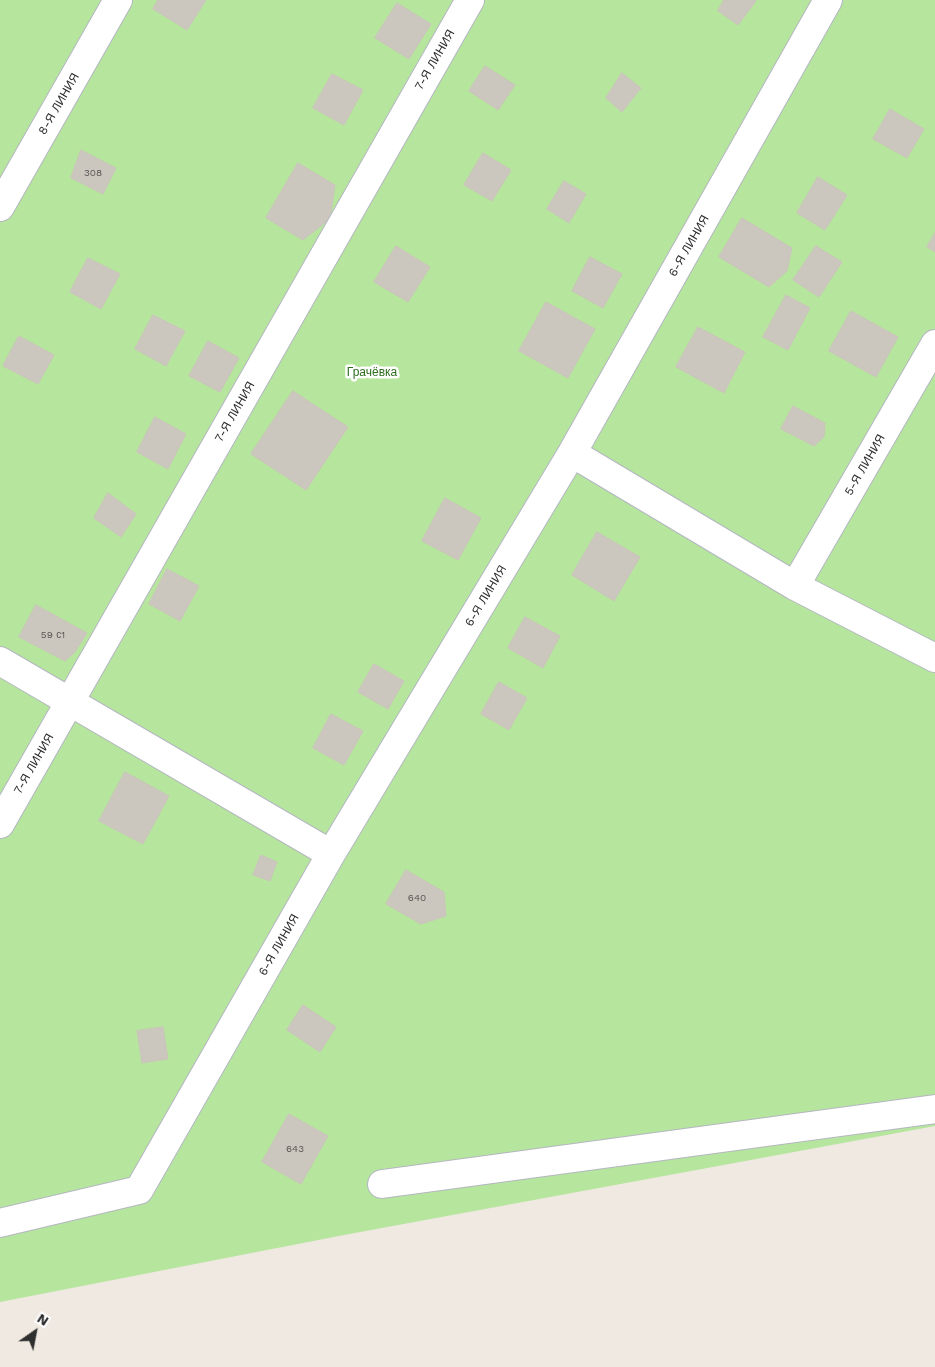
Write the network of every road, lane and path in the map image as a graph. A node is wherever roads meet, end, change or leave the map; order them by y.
1 (118, 0) edge
2 (470, 0) edge
3 (828, 0) edge
4 (0, 207) edge
5 (935, 344) edge
6 (572, 453) junction
7 (795, 586) junction
8 (935, 658) edge
9 (0, 661) edge
10 (70, 701) junction
11 (0, 824) edge
12 (331, 854) junction
13 (935, 1109) edge
14 (382, 1184) dead end
15 (0, 1223) edge

1 - 4 street, 8-Я ЛИНИЯ
2 - 10 street, 7-Я ЛИНИЯ
3 - 6 street, 6-Я ЛИНИЯ
5 - 7 street, 5-Я ЛИНИЯ
6 - 7 street
6 - 12 street, 6-Я ЛИНИЯ
7 - 8 street
9 - 10 street
10 - 11 street, 7-Я ЛИНИЯ
10 - 12 street
12 - 15 street, 6-Я ЛИНИЯ
13 - 14 street

